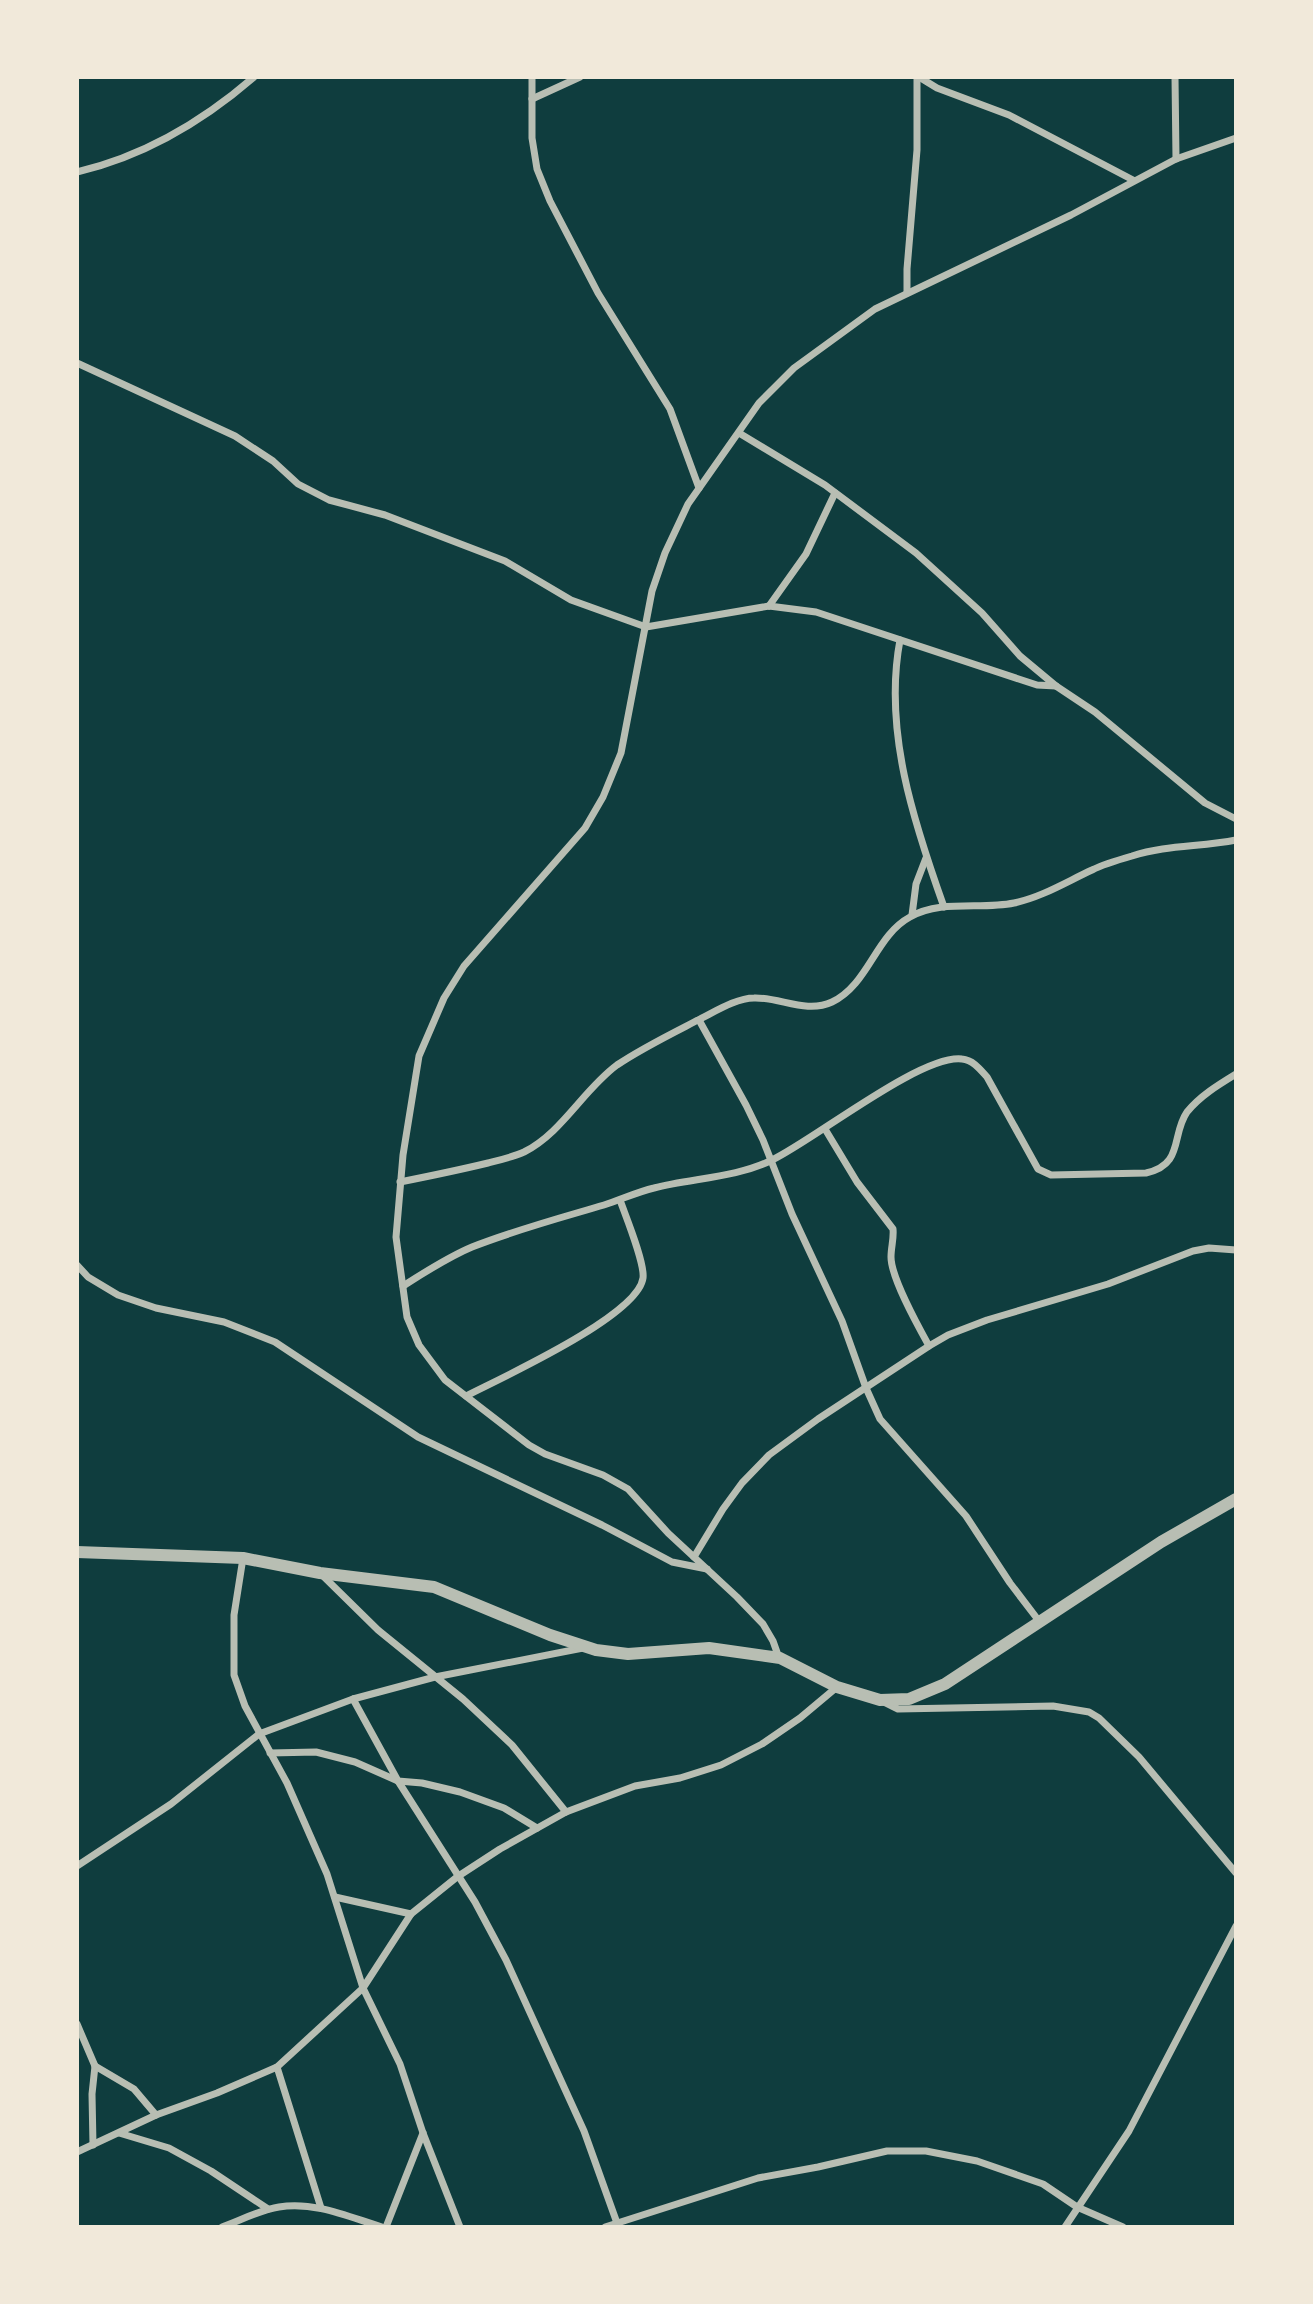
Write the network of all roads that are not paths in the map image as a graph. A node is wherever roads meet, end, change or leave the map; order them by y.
1 (254, 77) edge
2 (532, 77) edge
3 (580, 77) edge
4 (918, 77) edge
5 (1175, 77) edge
6 (532, 99) junction
7 (1236, 138) edge
8 (1176, 159) junction
9 (77, 172) edge
10 (1133, 180) junction
11 (907, 293) junction
12 (77, 363) edge
13 (739, 433) junction
14 (699, 488) junction
15 (835, 493) junction
16 (769, 606) junction
17 (646, 627) junction
18 (900, 640) junction
19 (1056, 686) junction
20 (1236, 819) edge
21 (1236, 840) edge
22 (926, 857) junction
23 (944, 907) junction
24 (912, 915) junction
25 (699, 1020) junction
26 (1236, 1074) edge
27 (825, 1129) junction
28 (771, 1161) junction
29 (400, 1182) junction
30 (621, 1200) junction
31 (1236, 1250) edge
32 (77, 1265) edge
33 (403, 1286) junction
34 (929, 1346) junction
35 (866, 1388) junction
36 (467, 1396) junction
37 (1236, 1499) edge
38 (77, 1552) edge
39 (243, 1558) junction
40 (694, 1558) junction
41 (707, 1569) junction
42 (320, 1573) junction
43 (1040, 1621) junction
44 (587, 1647) junction
45 (780, 1658) junction
46 (435, 1677) junction
47 (837, 1686) junction
48 (353, 1699) junction
49 (880, 1700) junction
50 (259, 1734) junction
51 (270, 1753) junction
52 (398, 1781) junction
53 (566, 1812) junction
54 (537, 1828) junction
55 (77, 1867) edge
56 (1236, 1873) edge
57 (457, 1877) junction
58 (335, 1897) junction
59 (411, 1914) junction
60 (1236, 1926) edge
61 (363, 1988) junction
62 (77, 2024) edge
63 (95, 2066) junction
64 (277, 2067) junction
65 (156, 2115) junction
66 (119, 2133) junction
67 (423, 2133) junction
68 (93, 2145) junction
69 (77, 2152) edge
70 (1077, 2207) junction
71 (321, 2208) junction
72 (268, 2209) junction
73 (617, 2223) junction
74 (222, 2227) edge
75 (384, 2227) edge
76 (460, 2227) edge
77 (605, 2227) edge
78 (1066, 2227) edge
79 (1123, 2227) edge

1 - 9 street
2 - 6 street
3 - 6 street
4 - 10 street
4 - 11 street
5 - 8 street
6 - 14 street
7 - 8 street
8 - 10 street
10 - 11 street
11 - 13 street
12 - 17 street
13 - 14 street
13 - 15 street
14 - 17 street
15 - 16 street
15 - 19 street
16 - 17 street
16 - 18 street
17 - 29 street
18 - 19 street
18 - 22 street
19 - 20 street
21 - 23 street
22 - 23 street
22 - 24 street
23 - 24 street
24 - 25 street
25 - 28 street
25 - 29 street
26 - 27 street
27 - 28 street
27 - 34 street
28 - 30 street
28 - 35 street
29 - 33 street
30 - 33 street
30 - 36 street
31 - 34 street
32 - 41 street
33 - 36 street
34 - 35 street
35 - 40 street
35 - 43 street
36 - 40 street
37 - 43 street
38 - 39 street
39 - 42 street
39 - 50 street
40 - 41 street
41 - 45 street
42 - 44 street
42 - 46 street
43 - 49 street
44 - 45 street
44 - 46 street
45 - 47 street
46 - 48 street
46 - 53 street
47 - 49 street
47 - 53 street
48 - 50 street
48 - 52 street
49 - 56 street
50 - 51 street
50 - 55 street
51 - 52 street
51 - 58 street
52 - 54 street
52 - 57 street
53 - 54 street
54 - 57 street
57 - 59 street
57 - 73 street
58 - 59 street
58 - 61 street
59 - 61 street
60 - 70 street
61 - 64 street
61 - 67 street
62 - 63 street
63 - 65 street
63 - 68 street
64 - 65 street
64 - 71 street
65 - 66 street
66 - 68 street
66 - 72 street
67 - 75 street
67 - 76 street
68 - 69 street
70 - 73 street
70 - 78 street
70 - 79 street
71 - 72 street
71 - 75 street
72 - 74 street
73 - 77 street

